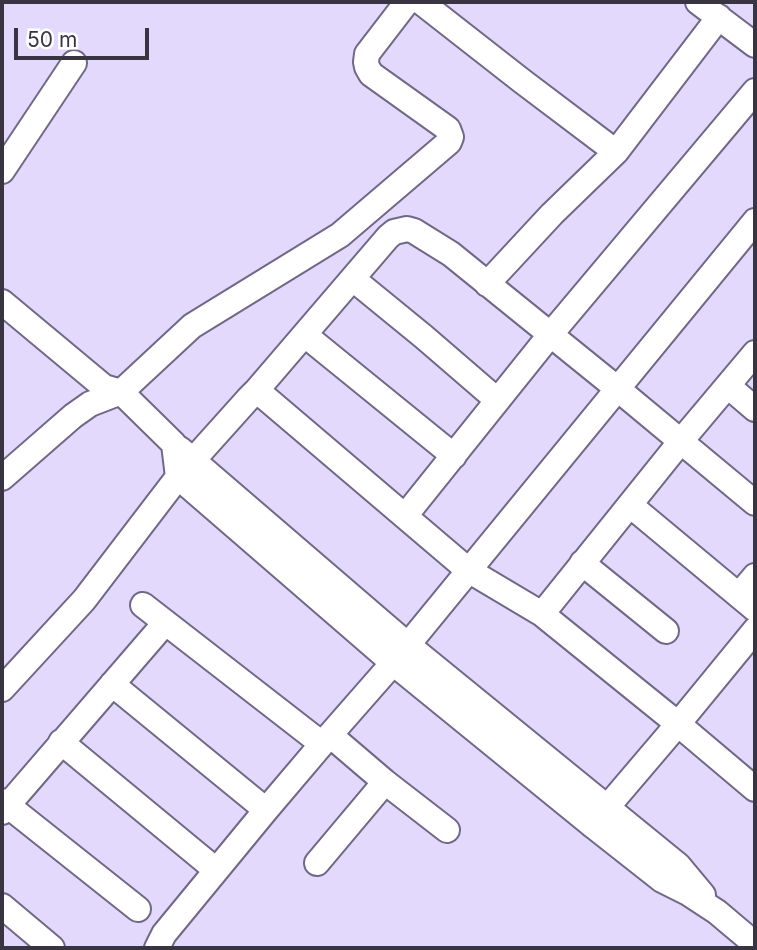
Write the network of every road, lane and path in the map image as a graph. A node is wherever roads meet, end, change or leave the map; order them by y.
1 (407, 2) edge
2 (421, 2) edge
3 (698, 2) edge
4 (719, 17) junction
5 (755, 45) edge
6 (75, 63) dead end
7 (755, 91) edge
8 (616, 152) junction
9 (2, 171) edge
10 (755, 221) edge
11 (353, 279) junction
12 (487, 284) junction
13 (2, 302) edge
14 (305, 335) junction
15 (550, 335) junction
16 (755, 353) edge
17 (728, 386) junction
18 (619, 390) junction
19 (256, 391) junction
20 (121, 393) junction
21 (497, 400) junction
22 (755, 409) edge
23 (681, 440) junction
24 (454, 456) junction
25 (181, 461) junction
26 (2, 478) edge
27 (755, 503) edge
28 (630, 505) junction
29 (405, 516) junction
30 (582, 563) junction
31 (468, 570) junction
32 (755, 576) edge
33 (747, 602) edge
34 (143, 605) dead end
35 (542, 614) junction
36 (165, 623) junction
37 (755, 630) edge
38 (666, 631) dead end
39 (401, 654) junction
40 (112, 684) junction
41 (2, 689) edge
42 (678, 724) junction
43 (326, 739) junction
44 (61, 742) junction
45 (386, 782) junction
46 (755, 789) edge
47 (4, 806) edge
48 (266, 810) junction
49 (599, 817) junction
50 (447, 830) dead end
51 (317, 863) dead end
52 (216, 870) junction
53 (2, 906) edge
54 (138, 909) dead end
55 (755, 944) edge
56 (160, 947) edge
57 (52, 948) edge

1 - 20 street
2 - 8 street
3 - 4 street
4 - 5 street
4 - 8 street
6 - 9 street
7 - 15 street
8 - 12 street
10 - 18 street
11 - 12 street
11 - 14 street
11 - 21 street
12 - 15 street
13 - 20 street
14 - 19 street
14 - 24 street
15 - 18 street
15 - 21 street
16 - 17 street
17 - 22 street
17 - 23 street
18 - 23 street
18 - 31 street
19 - 25 street
19 - 29 street
20 - 25 street
20 - 26 street
21 - 24 street
23 - 27 street
23 - 28 street
24 - 29 street
25 - 39 street
25 - 41 street
28 - 30 street
28 - 33 street
29 - 31 street
30 - 35 street
30 - 38 street
31 - 35 street
31 - 39 street
32 - 33 street
34 - 36 street
35 - 42 street
36 - 40 street
36 - 43 street
37 - 42 street
39 - 43 street
39 - 49 street
40 - 44 street
40 - 48 street
42 - 46 street
42 - 49 street
43 - 45 street
43 - 48 street
44 - 47 street
44 - 52 street
45 - 50 street
45 - 51 street
47 - 54 street
48 - 52 street
49 - 55 street
52 - 56 street
53 - 57 street

